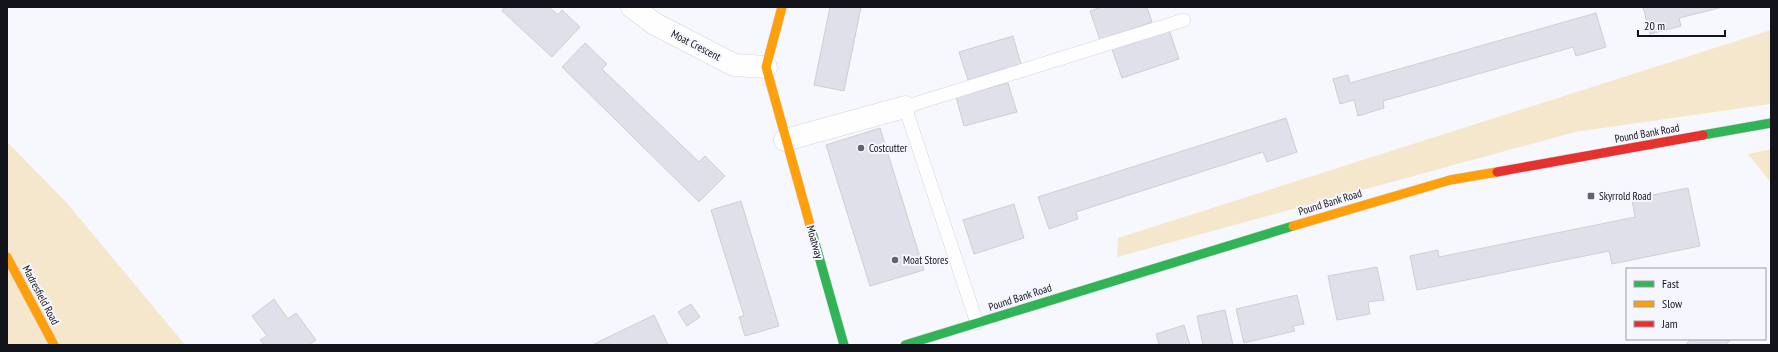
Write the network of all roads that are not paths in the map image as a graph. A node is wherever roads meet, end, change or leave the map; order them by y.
1 (632, 7) edge
2 (782, 7) edge
3 (1184, 20) dead end
4 (766, 67) junction
5 (905, 107) junction
6 (1771, 123) edge
7 (785, 140) junction
8 (7, 257) edge
9 (977, 323) junction
10 (54, 345) edge
11 (844, 345) edge
12 (905, 345) edge

1 - 4 street, Moat Crescent
2 - 4 street, Moatway
3 - 5 lane
4 - 7 street, Moatway
5 - 7 street
5 - 9 lane
6 - 9 street, Pound Bank Road
7 - 11 street, Moatway
8 - 10 street, Madresfield Road
9 - 12 street, Pound Bank Road

